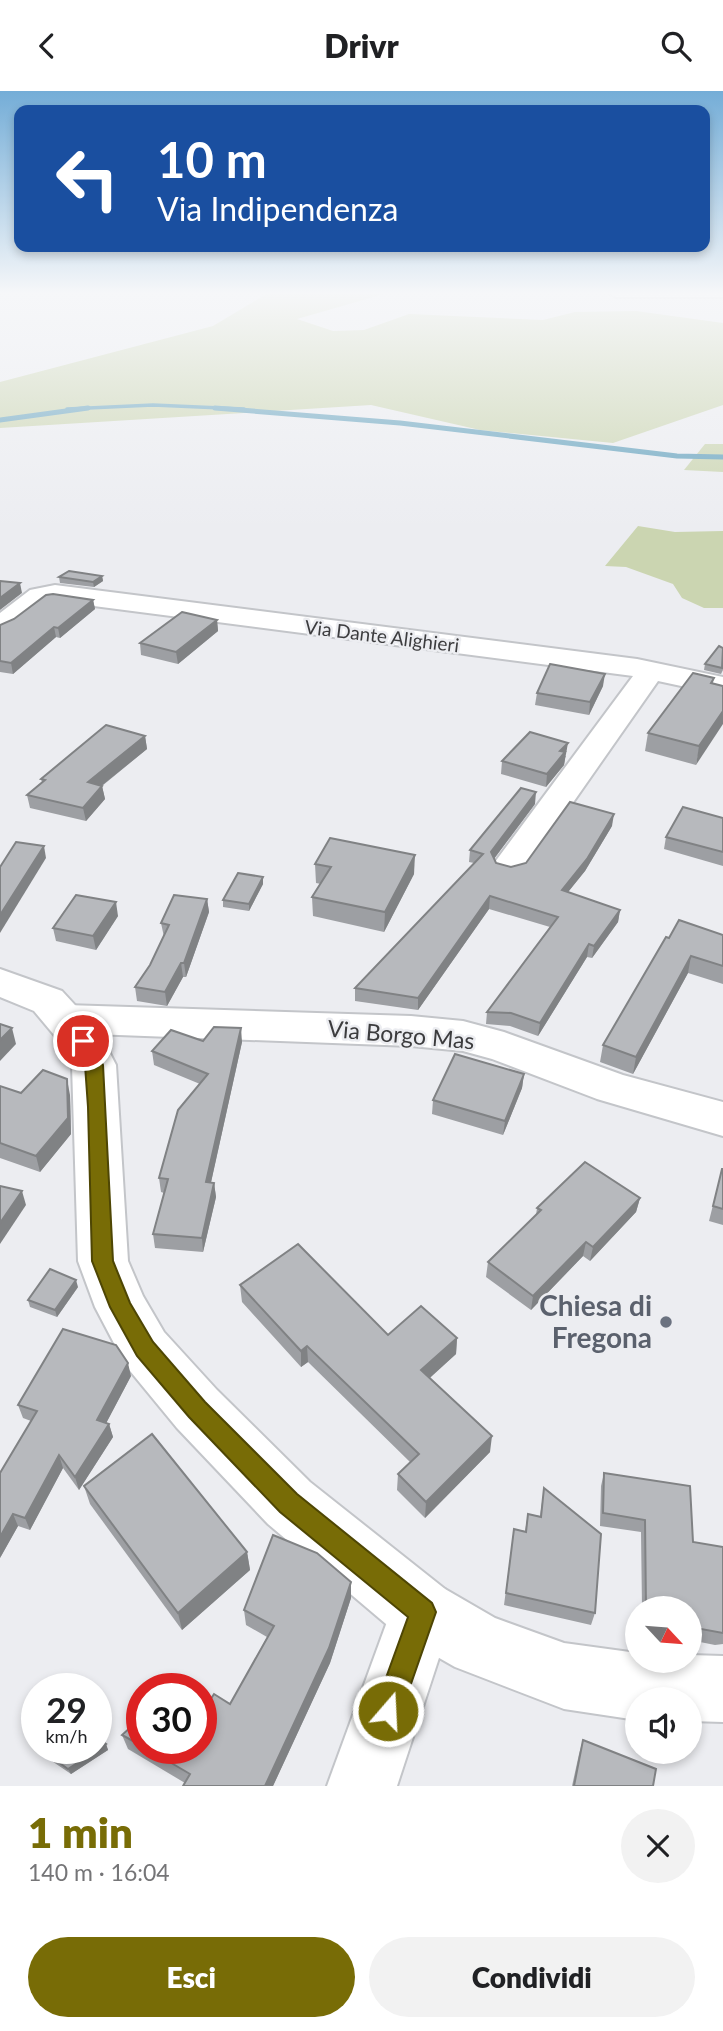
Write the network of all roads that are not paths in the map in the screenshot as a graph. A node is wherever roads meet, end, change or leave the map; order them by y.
1 (0, 626) edge
2 (651, 670) junction
3 (723, 686) edge
4 (510, 866) edge
5 (0, 982) edge
6 (66, 1019) junction
7 (723, 1119) edge
8 (422, 1612) junction
9 (723, 1689) edge
10 (362, 1786) edge

1 - 2 street, Via Dante Alighieri
2 - 3 street, Via Dante Alighieri
2 - 4 street
5 - 6 street
6 - 7 street, Via Borgo Mas
6 - 8 street
8 - 9 street
8 - 10 street

